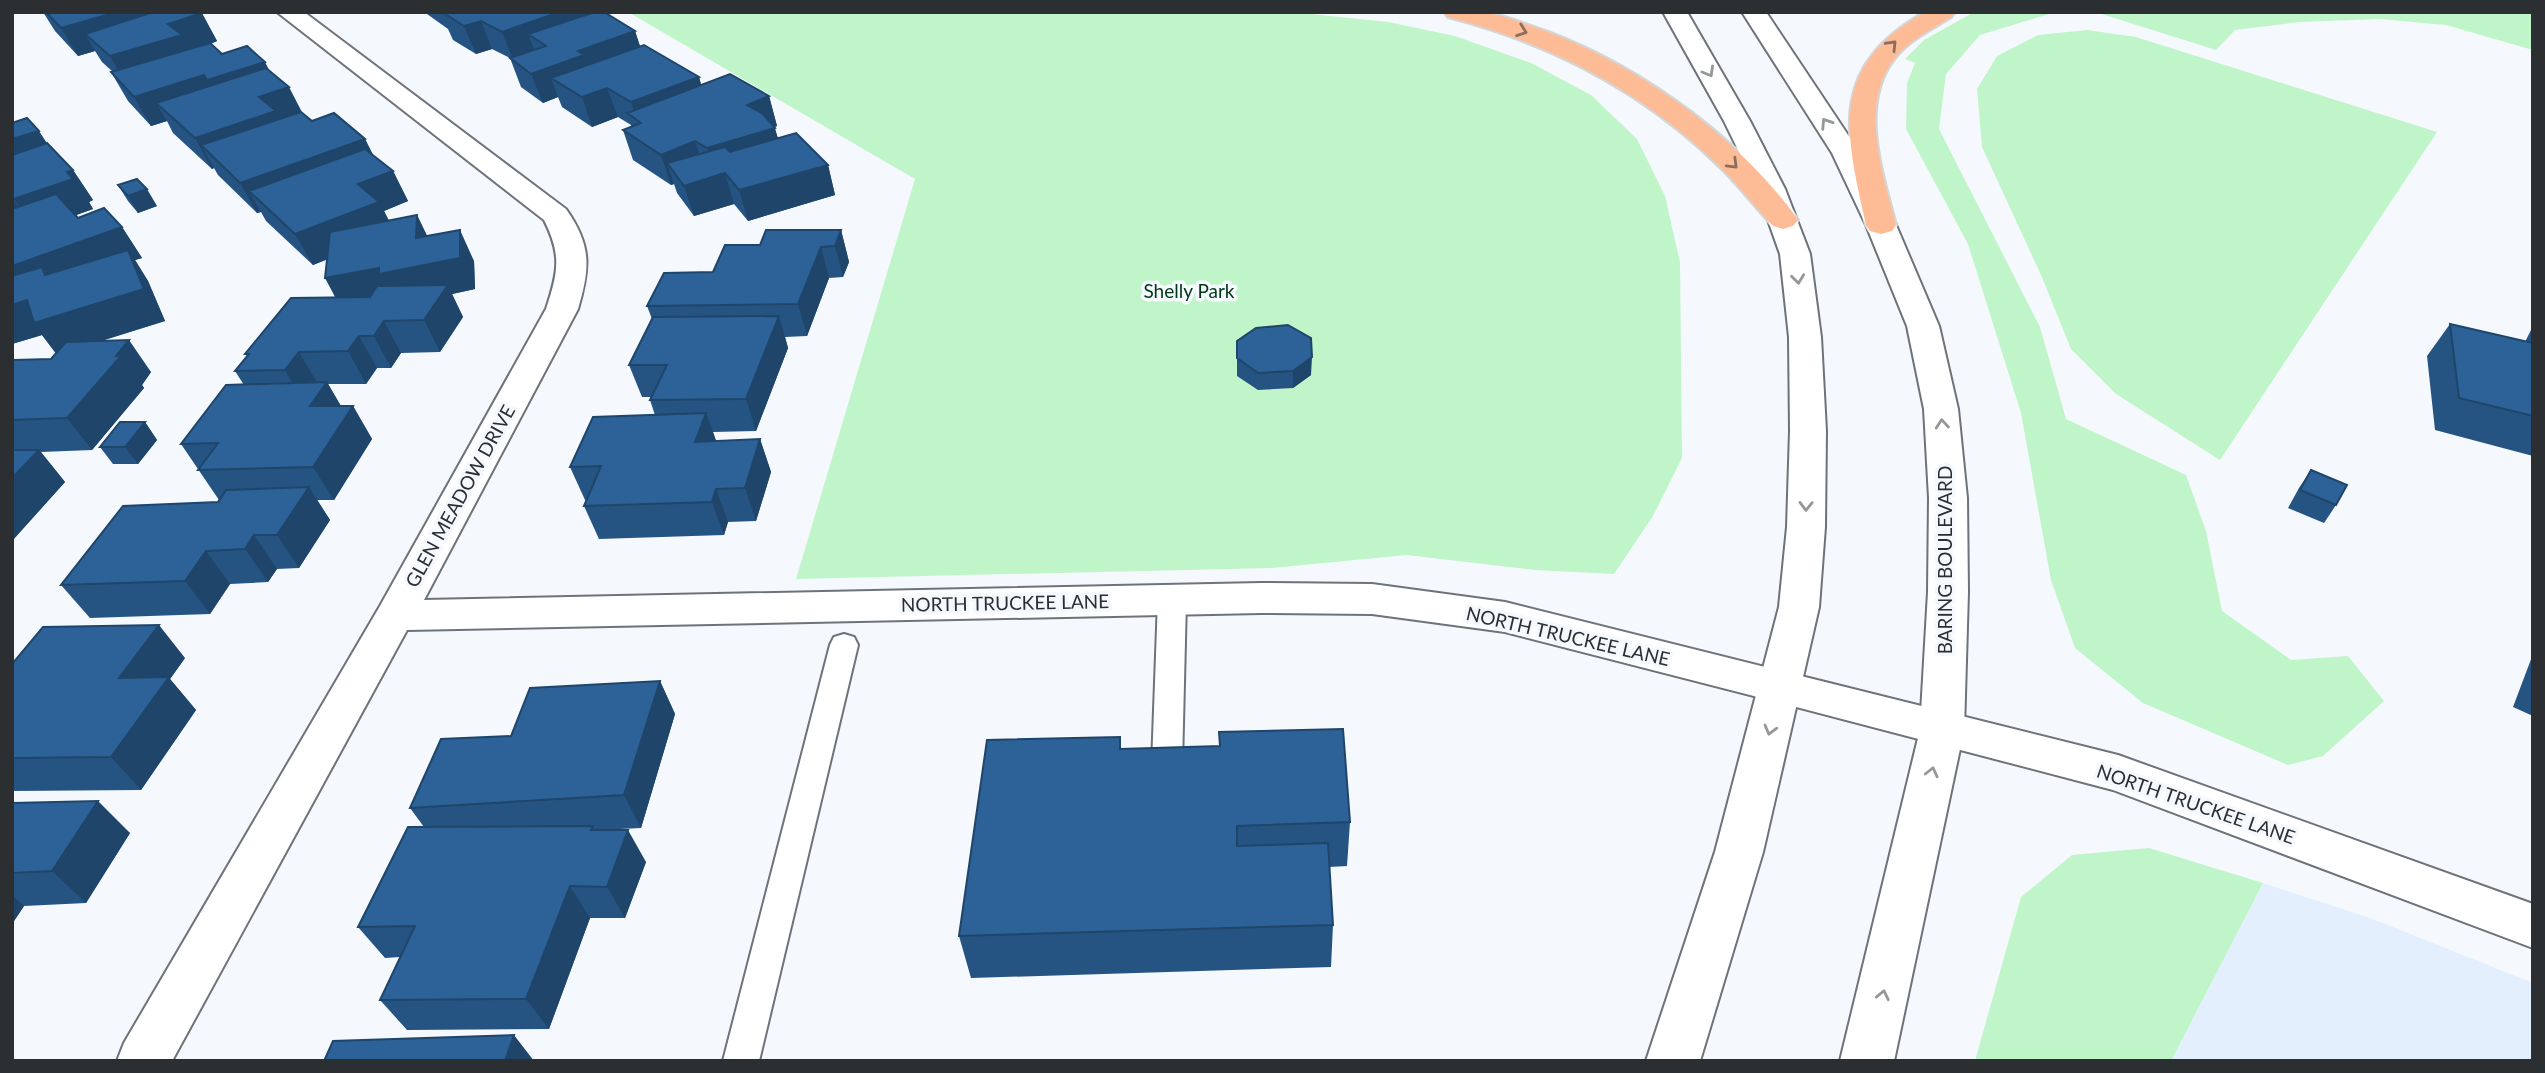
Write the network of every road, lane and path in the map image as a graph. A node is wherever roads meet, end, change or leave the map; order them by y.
1 (289, 12) edge
2 (1456, 12) edge
3 (1675, 12) edge
4 (1754, 12) edge
5 (1943, 12) edge
6 (1783, 220) junction
7 (1881, 225) junction
8 (1172, 600) junction
9 (395, 615) junction
10 (844, 645) dead end
11 (1781, 687) junction
12 (1942, 730) junction
13 (1167, 765) edge
14 (2533, 926) edge
15 (143, 1061) edge
16 (741, 1061) edge
17 (1673, 1061) edge
18 (1867, 1061) edge

1 - 9 street, GLEN MEADOW DRIVE
2 -> 6 main road
3 -> 6 street
7 -> 4 street, BARING BOULEVARD
7 -> 5 main road
6 -> 11 street
12 -> 7 street, BARING BOULEVARD
8 - 9 street, NORTH TRUCKEE LANE
8 - 11 street, NORTH TRUCKEE LANE
8 - 13 lane
9 - 15 street, GLEN MEADOW DRIVE
10 - 16 lane
11 - 12 street, NORTH TRUCKEE LANE
11 -> 17 street
12 - 14 street, NORTH TRUCKEE LANE
18 -> 12 street, BARING BOULEVARD

